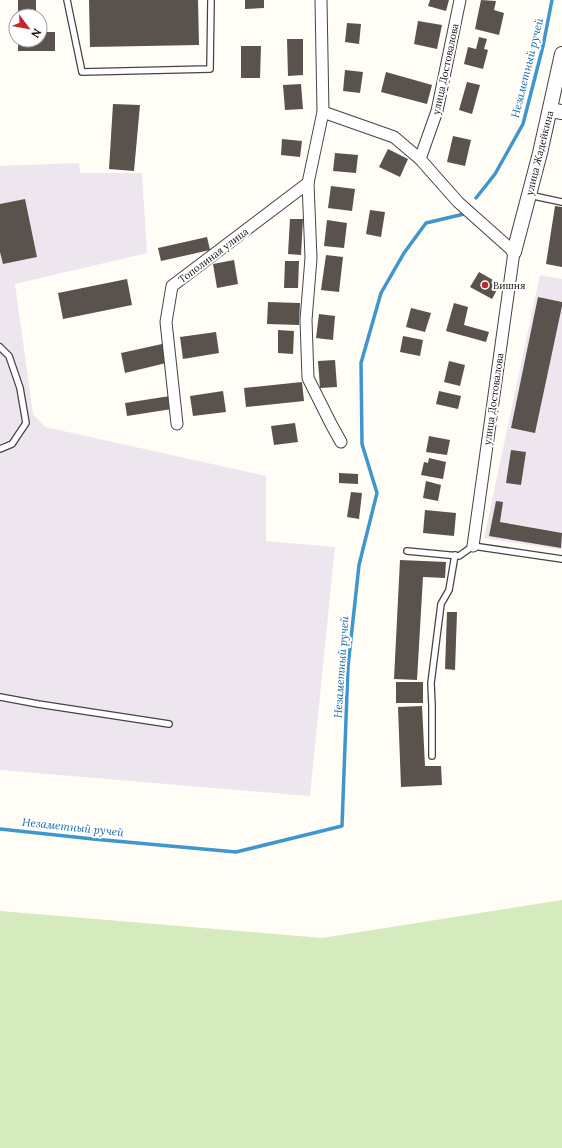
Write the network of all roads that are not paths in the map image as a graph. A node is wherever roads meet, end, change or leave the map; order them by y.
1 (67, 0) edge
2 (210, 0) edge
3 (320, 0) edge
4 (460, 0) edge
5 (562, 54) edge
6 (556, 111) edge
7 (323, 112) junction
8 (420, 159) junction
9 (308, 183) junction
10 (529, 195) junction
11 (562, 202) edge
12 (514, 252) junction
13 (0, 347) edge
14 (177, 424) dead end
15 (341, 442) dead end
16 (0, 449) edge
17 (473, 546) junction
18 (407, 551) dead end
19 (455, 555) junction
20 (562, 559) edge
21 (0, 697) edge
22 (169, 724) dead end
23 (432, 756) dead end

1 - 2 lane
3 - 7 street
4 - 8 street, улица Достовалова
5 - 6 street, улица Жадейкина
6 - 10 street, улица Жадейкина
7 - 8 street
7 - 9 street
8 - 12 street
9 - 14 street, Тополиная улица
9 - 15 street
10 - 11 lane
10 - 12 street, улица Жадейкина
12 - 17 street, улица Достовалова
13 - 16 lane
17 - 19 lane
17 - 20 lane
18 - 19 lane
19 - 23 lane
21 - 22 lane

